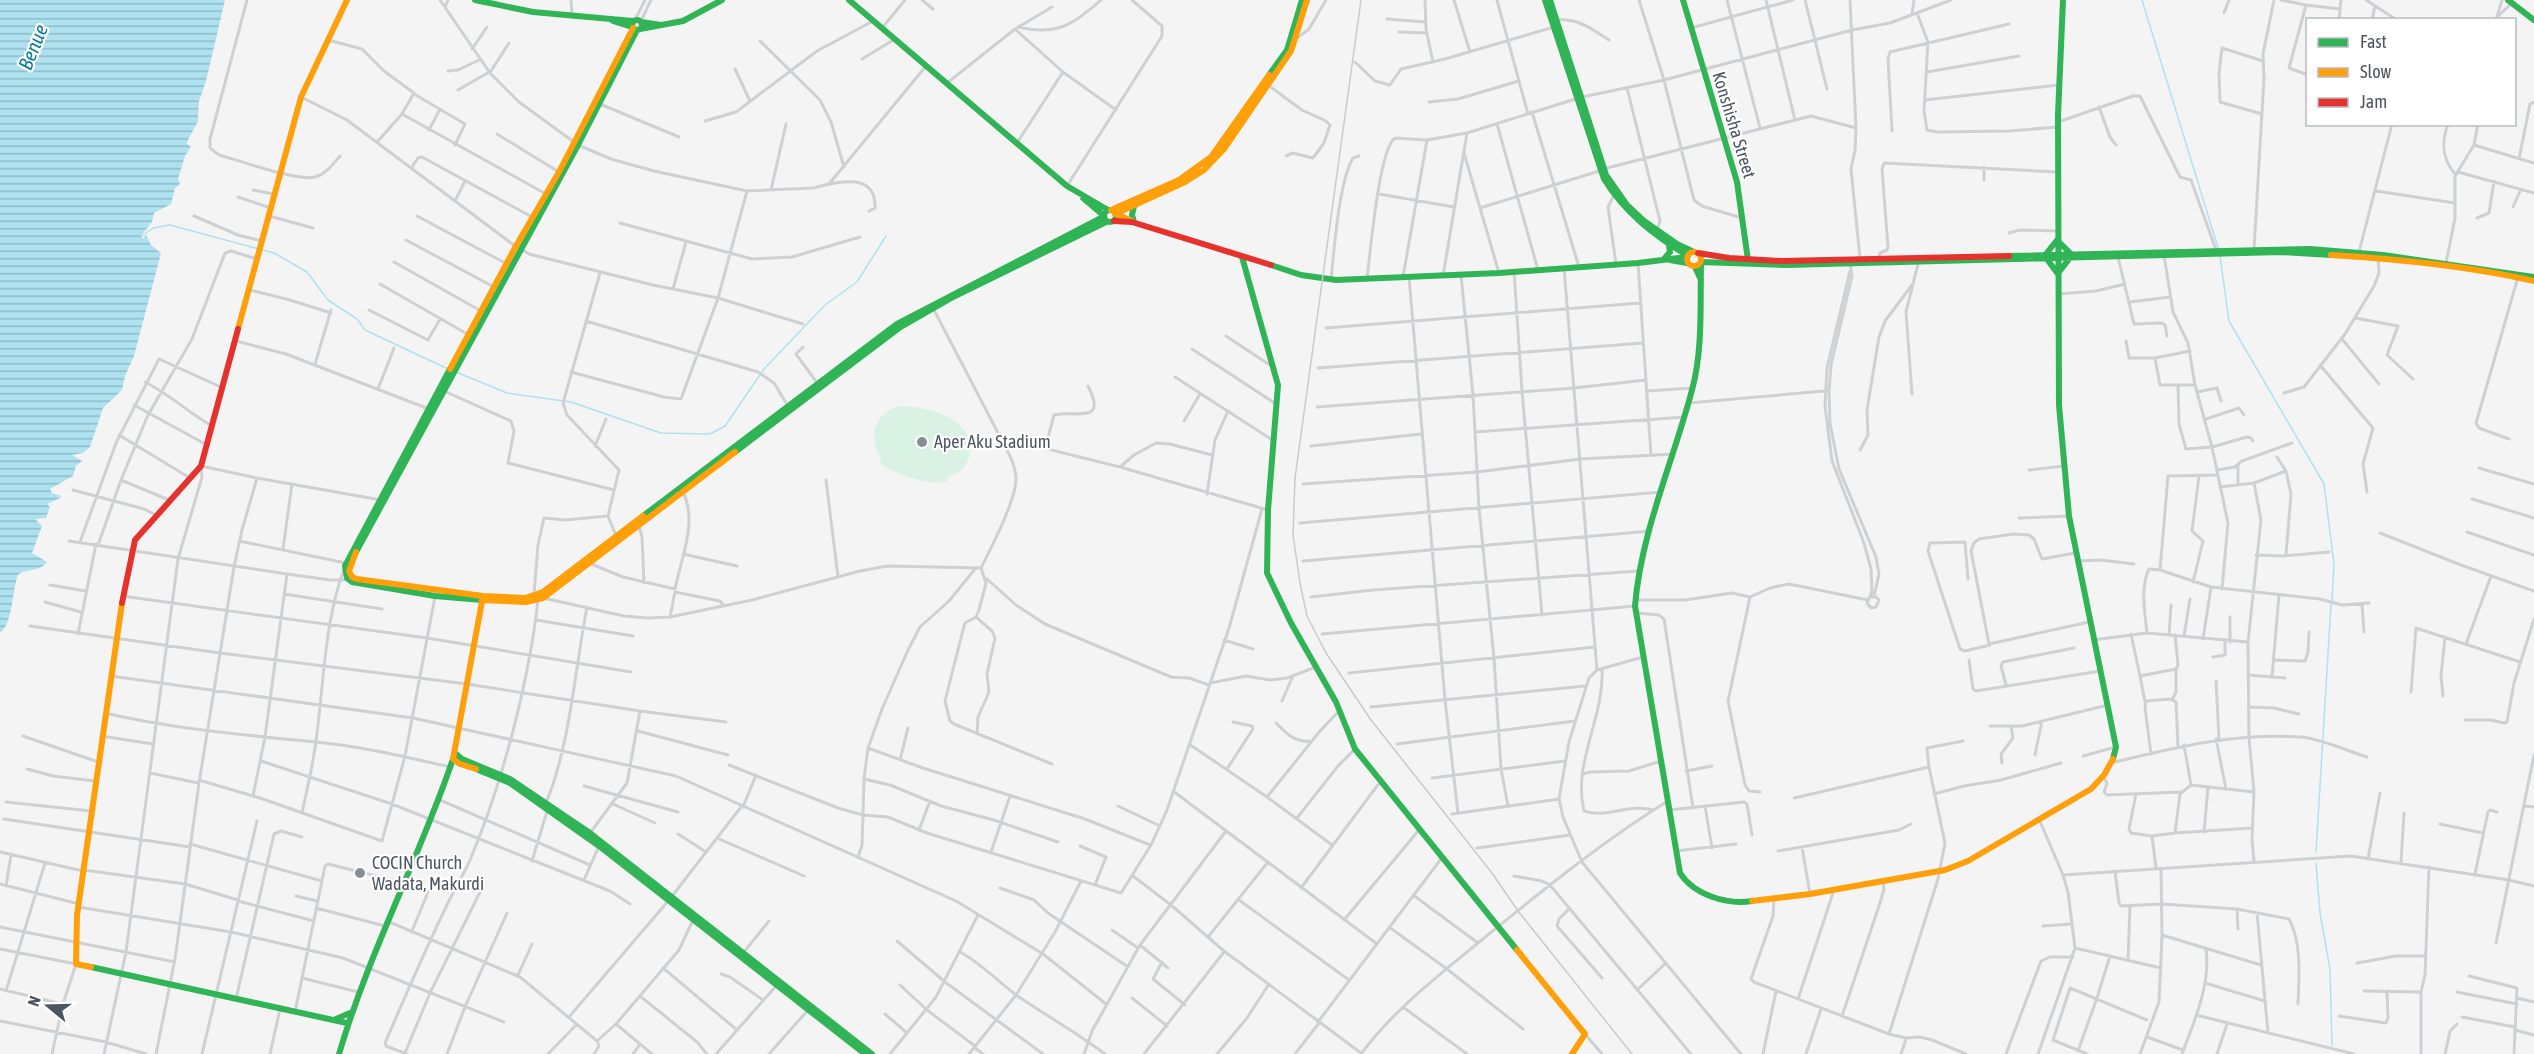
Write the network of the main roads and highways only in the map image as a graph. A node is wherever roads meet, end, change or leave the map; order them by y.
1 (347, 0) edge
2 (475, 0) edge
3 (722, 0) edge
4 (849, 0) edge
5 (1302, 0) edge
6 (1307, 0) edge
7 (1545, 0) edge
8 (1550, 0) edge
9 (1683, 0) edge
10 (2063, 0) edge
11 (2510, 2) edge
12 (2534, 20) edge
13 (1556, 24) junction
14 (637, 25) junction
15 (576, 144) junction
16 (1601, 170) junction
17 (557, 180) junction
18 (1135, 206) junction
19 (1110, 215) junction
20 (1133, 222) junction
21 (2058, 239) junction
22 (1668, 244) junction
23 (518, 248) junction
24 (1691, 256) junction
25 (2046, 256) junction
26 (2058, 256) junction
27 (2071, 256) junction
28 (1242, 257) junction
29 (1919, 259) junction
30 (1664, 260) junction
31 (1748, 260) junction
32 (1850, 260) junction
33 (1699, 264) junction
34 (2058, 274) junction
35 (2518, 276) junction
36 (2534, 277) edge
37 (452, 370) junction
38 (382, 500) junction
39 (351, 579) junction
40 (538, 598) junction
41 (482, 599) junction
42 (454, 756) junction
43 (547, 806) junction
44 (670, 898) junction
45 (779, 983) junction
46 (350, 1013) junction
47 (335, 1020) junction
48 (347, 1023) junction
49 (339, 1054) edge
50 (865, 1054) edge
51 (872, 1054) edge
52 (1572, 1054) edge

1 - 47 main road
2 - 14 main road
3 - 14 main road
4 - 19 main road
5 - 19 main road
6 - 18 main road
7 - 13 main road
8 - 13 main road
9 - 31 main road, Konshisha Street
10 - 21 main road
11 - 12 main road
13 - 16 main road
14 - 15 main road
14 - 15 main road
15 - 17 main road
15 - 17 main road
16 - 22 main road
16 - 24 main road
17 - 23 main road
17 - 23 main road
18 - 19 main road
18 - 20 main road
19 - 20 main road
19 - 40 main road
19 - 40 main road
20 - 28 main road
21 - 25 main road
21 - 26 main road
21 - 27 main road
22 - 24 main road
22 - 30 main road
23 - 37 main road
23 - 37 main road
24 - 30 main road
24 - 31 main road
24 - 33 main road
24 - 33 main road
25 - 26 main road
25 - 29 main road
25 - 34 main road
26 - 27 main road
26 - 34 main road
27 - 34 main road
27 - 35 main road
27 - 35 main road
28 - 30 main road
28 - 52 main road
29 - 32 main road
29 - 32 main road
31 - 32 main road
32 - 33 main road
33 - 34 main road
35 - 36 main road
37 - 38 main road
37 - 38 main road
38 - 39 main road
38 - 39 main road
39 - 41 main road
40 - 41 main road
41 - 42 main road
42 - 43 main road
42 - 46 main road
43 - 44 main road
43 - 44 main road
44 - 45 main road
44 - 45 main road
45 - 50 main road
45 - 51 main road
46 - 47 main road
46 - 48 main road
47 - 48 main road
48 - 49 main road

